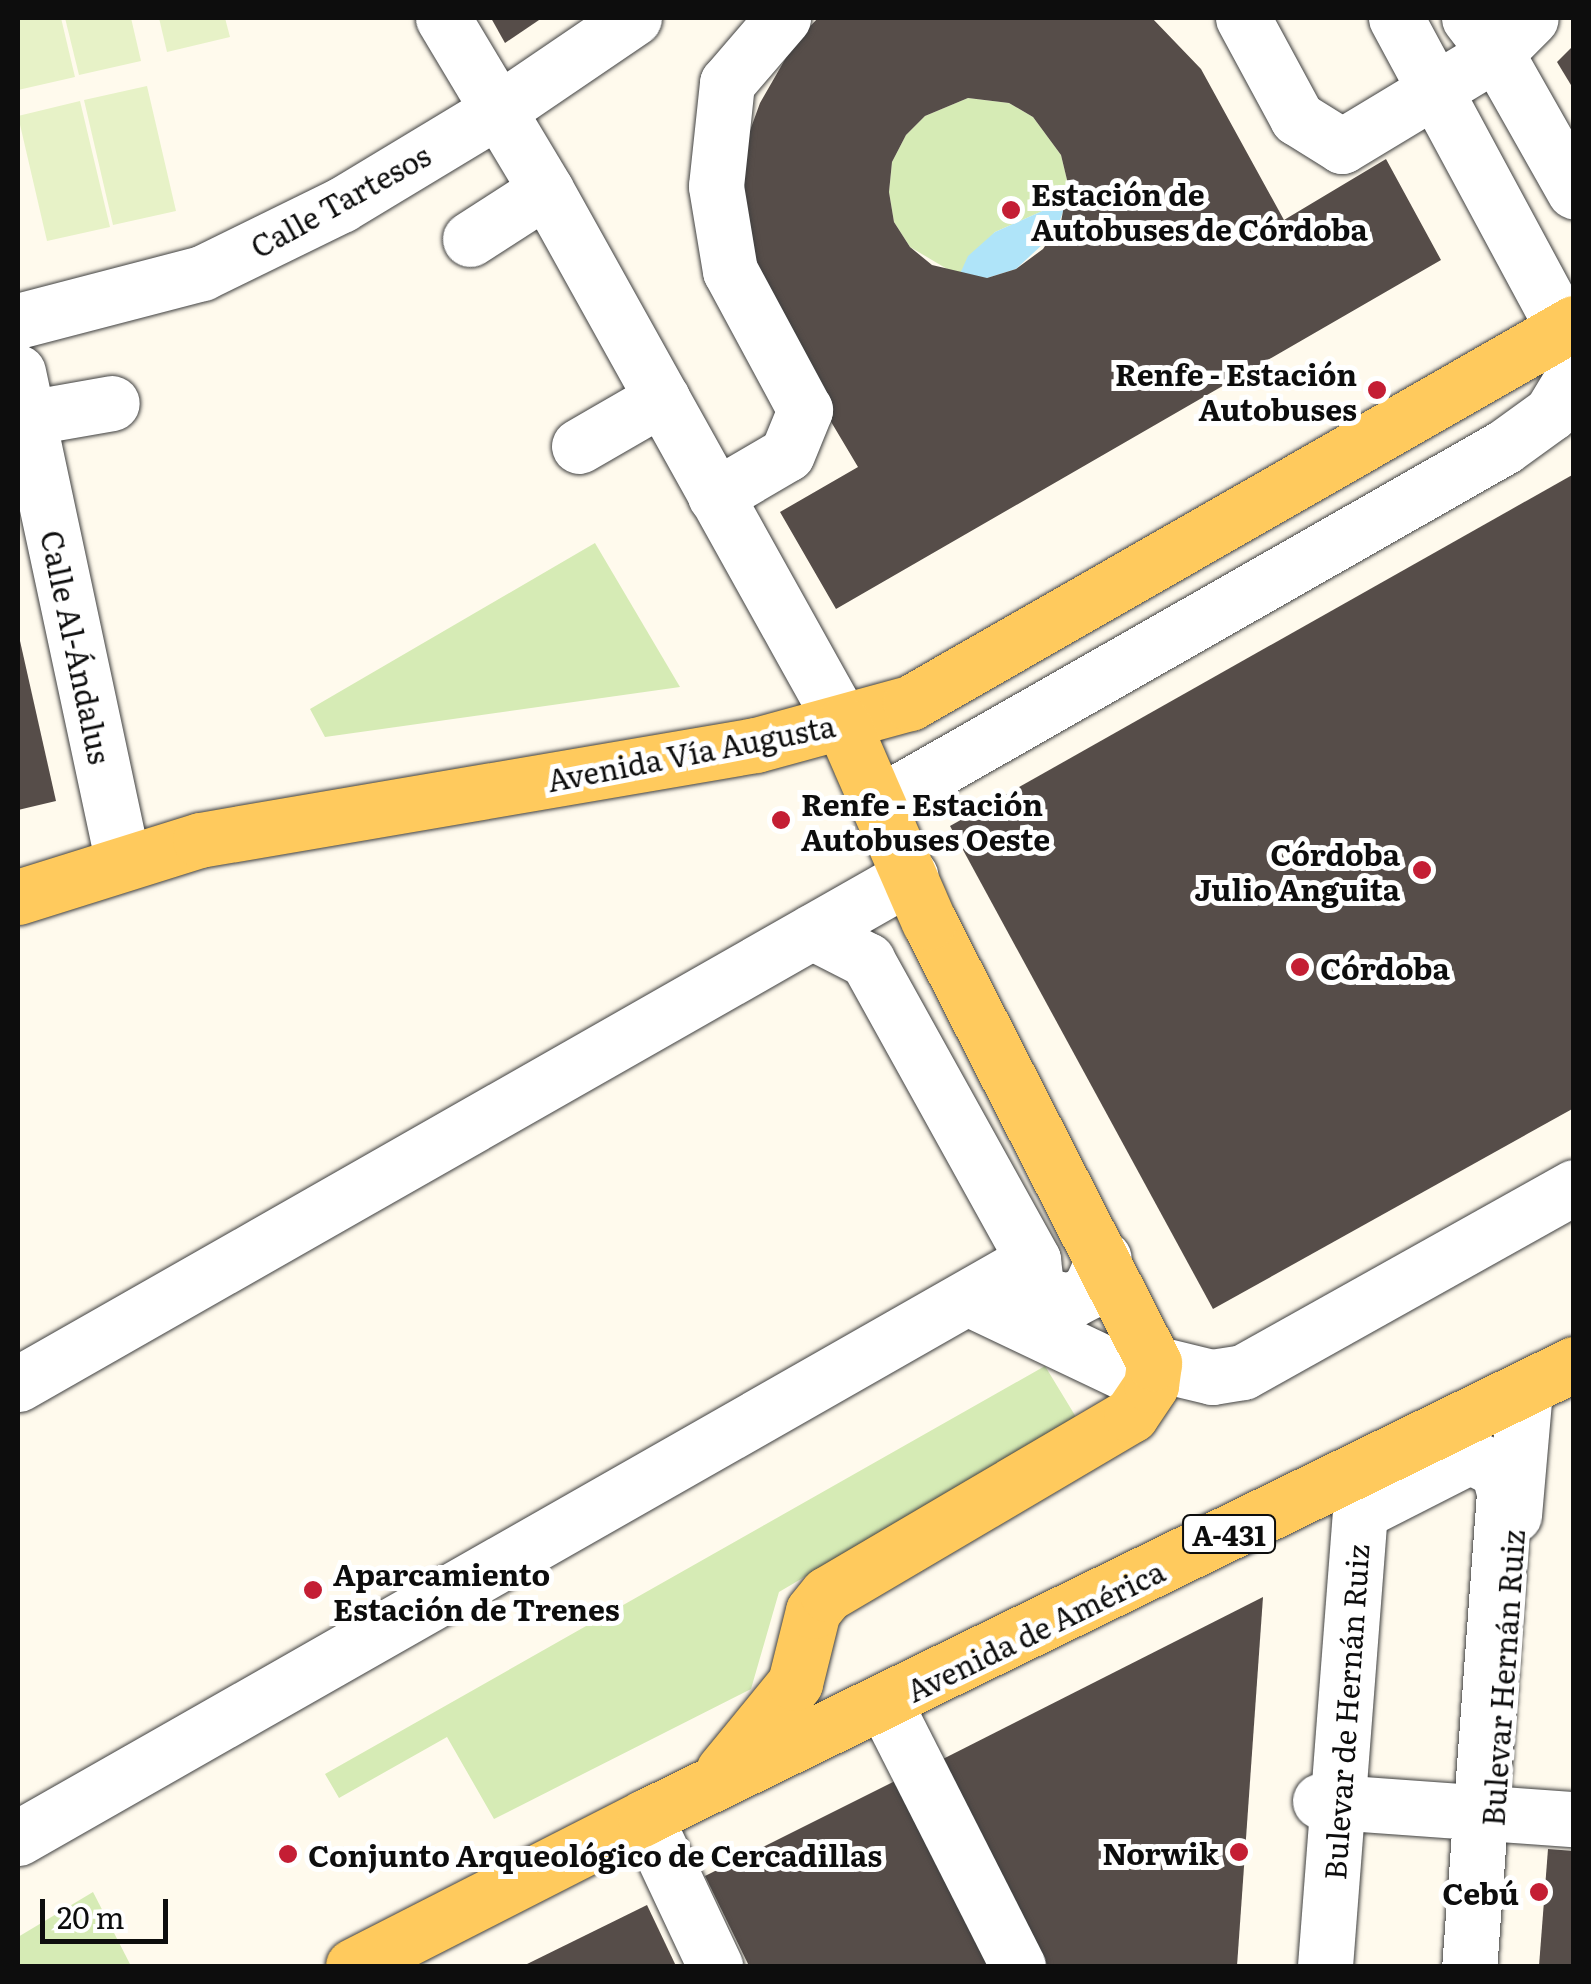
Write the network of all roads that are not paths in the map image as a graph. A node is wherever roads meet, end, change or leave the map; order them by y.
1 (442, 18) edge
2 (634, 18) edge
3 (783, 18) edge
4 (1243, 18) edge
5 (1396, 18) edge
6 (1499, 29) edge
7 (1434, 88) junction
8 (500, 109) junction
9 (546, 190) junction
10 (1574, 190) edge
11 (470, 239) dead end
12 (18, 321) edge
13 (1571, 344) edge
14 (22, 395) edge
15 (662, 398) junction
16 (112, 403) dead end
17 (579, 446) dead end
18 (715, 496) junction
19 (842, 724) junction
20 (879, 803) junction
21 (123, 863) junction
22 (910, 876) junction
23 (18, 897) edge
24 (812, 932) junction
25 (1574, 1188) edge
26 (1104, 1258) junction
27 (1032, 1260) junction
28 (966, 1297) junction
29 (1574, 1364) edge
30 (1152, 1374) junction
31 (18, 1384) edge
32 (1525, 1390) junction
33 (1343, 1480) junction
34 (886, 1704) junction
35 (710, 1786) junction
36 (1329, 1802) junction
37 (1486, 1813) junction
38 (644, 1817) junction
39 (1574, 1819) edge
40 (18, 1838) edge
41 (352, 1966) edge
42 (716, 1966) edge
43 (1018, 1966) edge
44 (1308, 1966) edge
45 (1325, 1966) edge
46 (1470, 1966) edge
47 (1480, 1966) edge

1 - 8 street
2 - 8 street, Calle Tartesos
3 - 18 street
4 - 7 street
5 - 7 street
6 - 7 street
6 - 10 street
7 - 13 street
8 - 9 street
8 - 12 street, Calle Tartesos
9 - 11 street
9 - 15 street
13 - 19 main road, Avenida Vía Augusta
13 - 20 street
14 - 16 street
14 - 21 street, Calle Al-Ándalus
15 - 17 street
15 - 18 street
18 - 19 street
19 - 20 main road
19 - 21 main road, Avenida Vía Augusta
20 - 22 main road
21 - 23 main road, Avenida Vía Augusta
22 - 24 street
22 - 26 main road
24 - 27 street
24 - 31 street
25 - 30 street
26 - 27 street
26 - 30 main road
27 - 28 street
28 - 30 street
28 - 40 street
29 - 32 main road, Avenida de América / A-431
30 - 35 main road, Avenida de América
32 - 33 main road, Avenida de América / A-431
32 - 37 street, Bulevar Hernán Ruiz
33 - 34 main road, Avenida de América / A-431
33 - 36 street
34 - 35 main road, Avenida de América / A-431
34 - 43 street
35 - 38 main road, Avenida de América / A-431
36 - 37 street
36 - 37 street, Bulevar de Hernán Ruiz
36 - 44 street
36 - 45 street, Bulevar de Hernán Ruiz
37 - 39 street
37 - 46 street, Bulevar de Hernán Ruiz
37 - 47 street, Bulevar Hernán Ruiz
38 - 41 main road, Avenida de América / A-431
38 - 42 street

